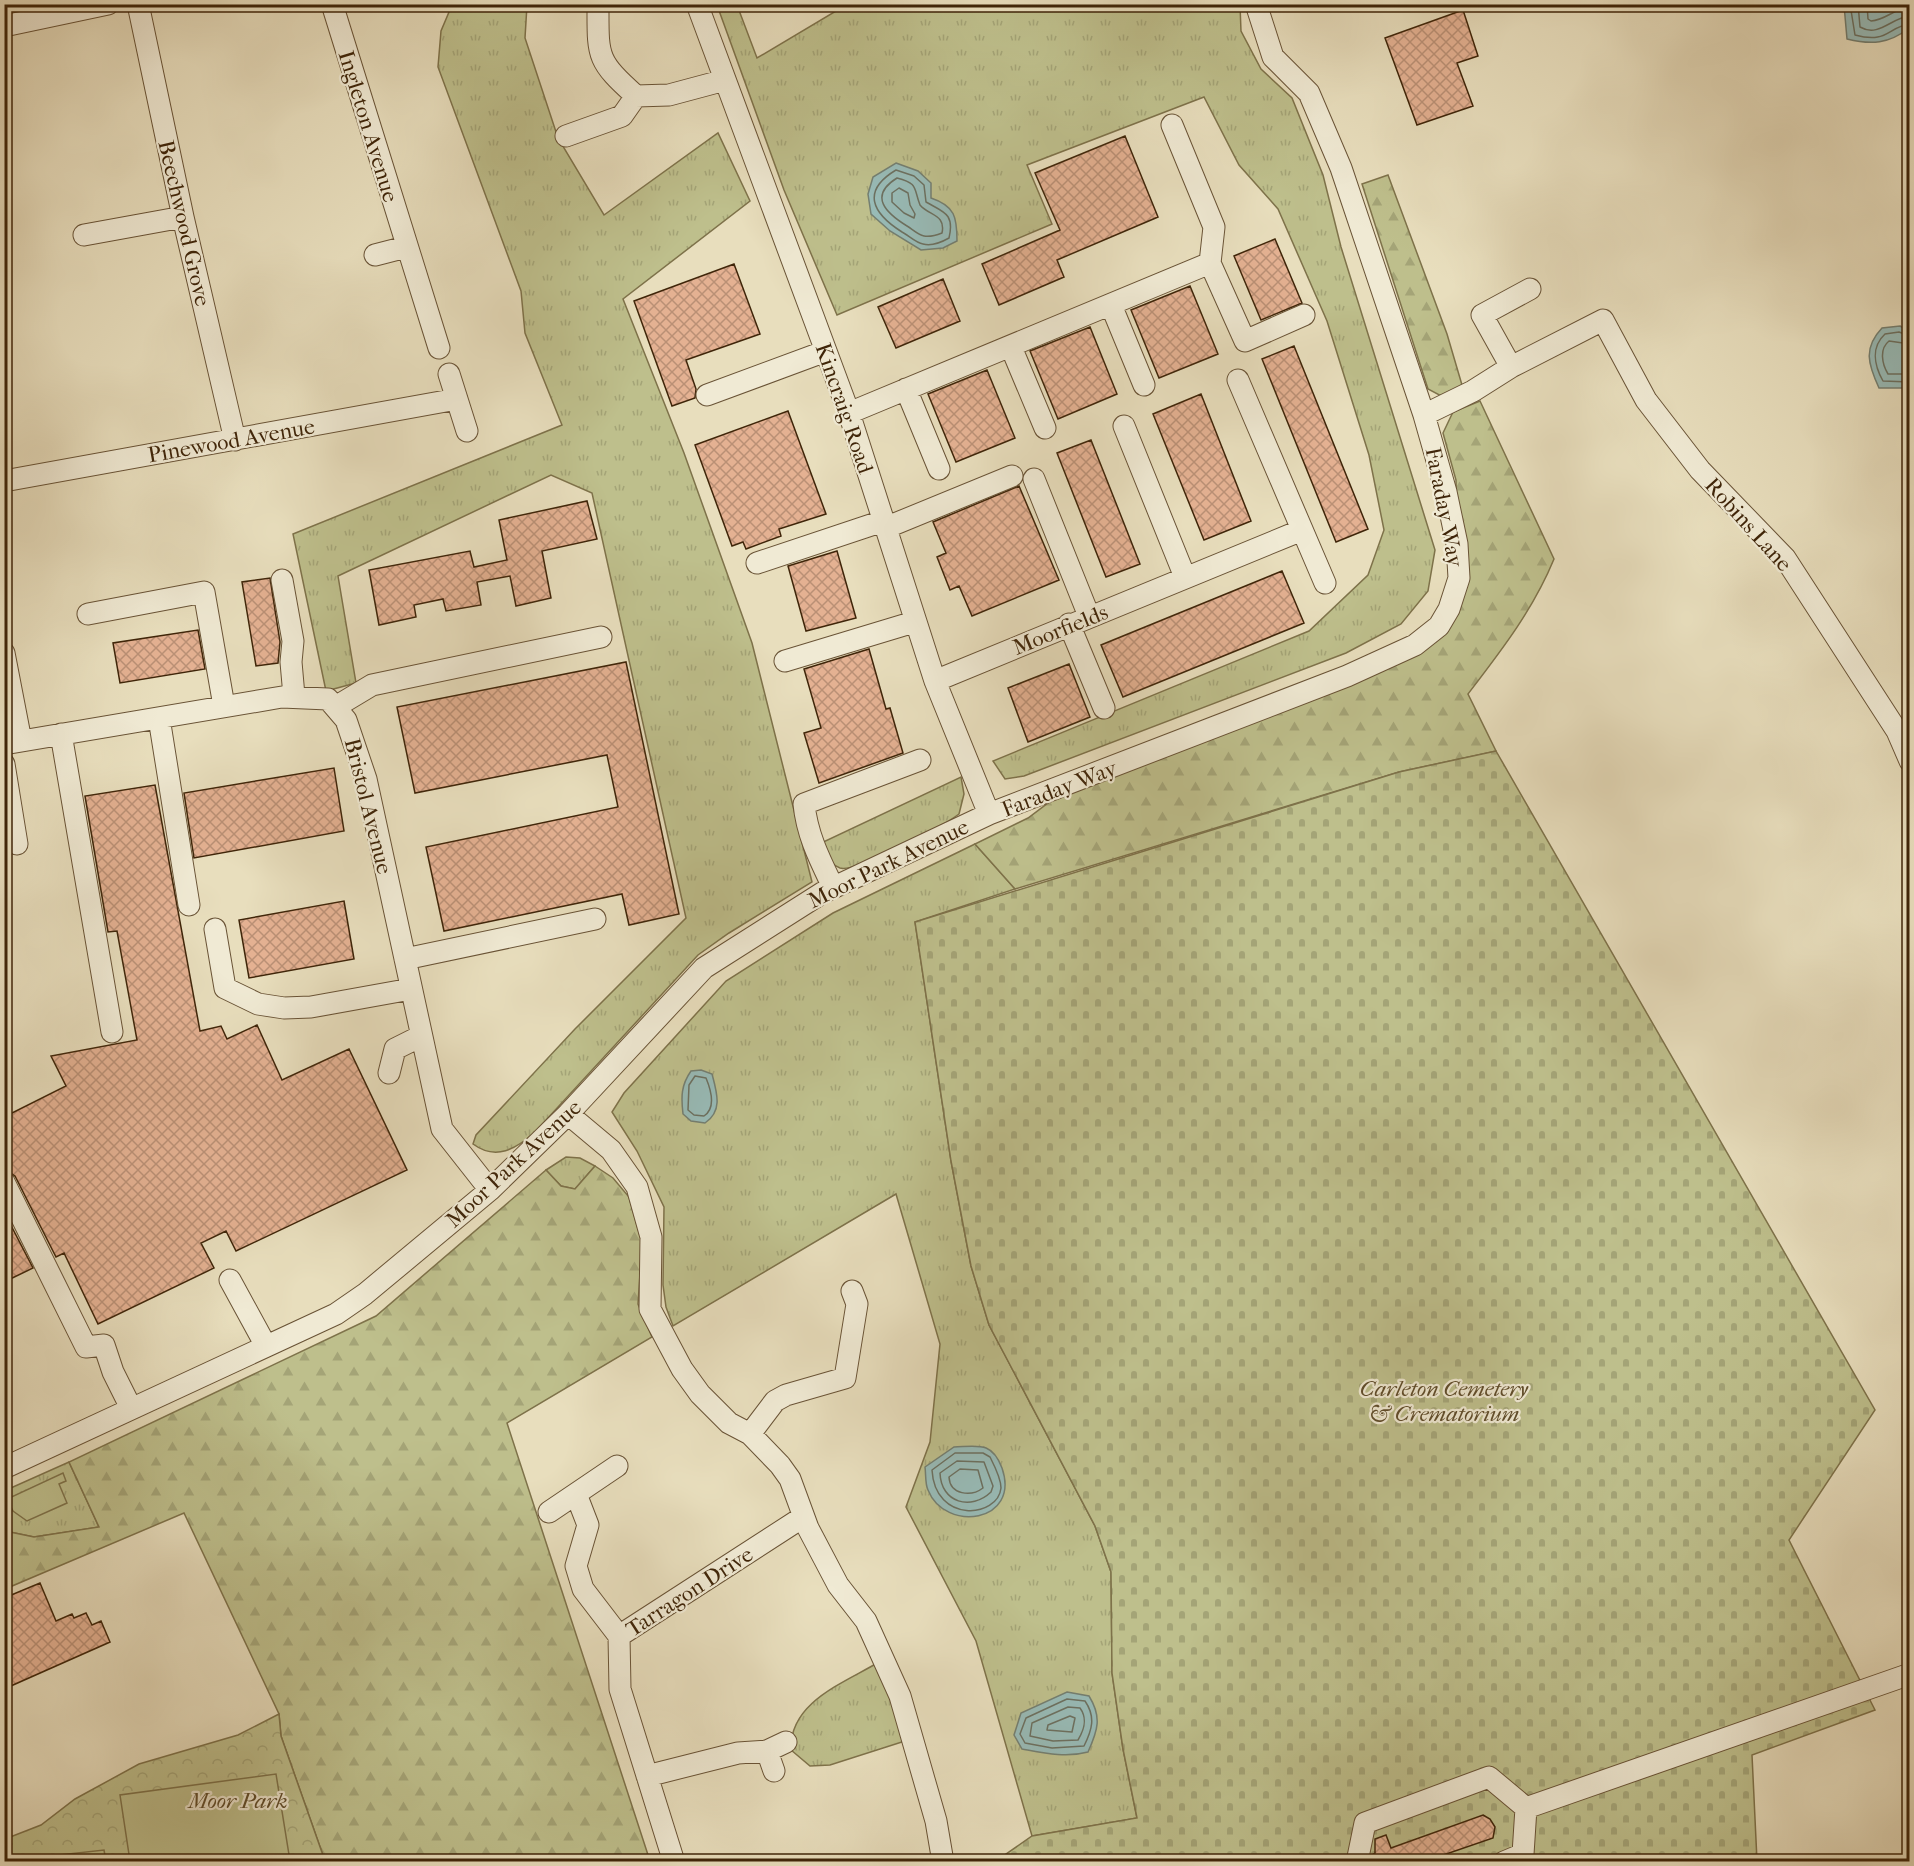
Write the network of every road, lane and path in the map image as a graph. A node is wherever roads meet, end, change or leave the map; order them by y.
1 (108, 4) edge
2 (138, 4) edge
3 (332, 4) edge
4 (598, 4) edge
5 (697, 4) edge
6 (1256, 4) edge
7 (40, 11) edge
8 (4, 26) edge
9 (725, 80) junction
10 (636, 96) junction
11 (1172, 125) dead end
12 (566, 136) dead end
13 (183, 217) junction
14 (84, 235) dead end
15 (406, 247) junction
16 (375, 255) dead end
17 (1210, 263) junction
18 (1530, 289) dead end
19 (1111, 305) junction
20 (1304, 315) dead end
21 (1011, 347) junction
22 (439, 348) dead end
23 (826, 351) junction
24 (1511, 367) junction
25 (449, 374) dead end
26 (1238, 380) dead end
27 (1144, 385) dead end
28 (906, 389) junction
29 (707, 395) dead end
30 (457, 399) junction
31 (849, 413) junction
32 (1424, 415) junction
33 (1124, 426) dead end
34 (1045, 428) dead end
35 (467, 431) dead end
36 (235, 440) junction
37 (939, 469) dead end
38 (1012, 476) dead end
39 (1034, 479) dead end
40 (4, 481) edge
41 (884, 525) junction
42 (1302, 530) junction
43 (757, 563) dead end
44 (1185, 577) junction
45 (282, 580) dead end
46 (1325, 583) dead end
47 (88, 614) dead end
48 (1089, 616) junction
49 (914, 622) junction
50 (1069, 624) junction
51 (601, 637) dead end
52 (4, 653) edge
53 (785, 660) dead end
54 (935, 681) junction
55 (294, 696) junction
56 (224, 706) junction
57 (337, 706) junction
58 (1104, 708) dead end
59 (159, 718) junction
60 (61, 734) junction
61 (13, 742) edge
62 (920, 760) dead end
63 (1910, 761) edge
64 (4, 764) edge
65 (988, 814) junction
66 (17, 844) dead end
67 (833, 887) junction
68 (189, 905) dead end
69 (595, 919) dead end
70 (215, 929) dead end
71 (405, 959) junction
72 (411, 989) junction
73 (112, 1032) dead end
74 (421, 1036) junction
75 (389, 1073) dead end
76 (568, 1114) junction
77 (4, 1182) edge
78 (490, 1190) junction
79 (230, 1280) dead end
80 (852, 1291) dead end
81 (266, 1346) junction
82 (131, 1408) junction
83 (750, 1434) junction
84 (616, 1466) dead end
85 (4, 1468) edge
86 (576, 1494) junction
87 (549, 1512) dead end
88 (803, 1516) junction
89 (619, 1636) junction
90 (1910, 1674) edge
91 (774, 1771) dead end
92 (647, 1776) junction
93 (1526, 1809) junction
94 (674, 1862) edge
95 (943, 1862) edge
96 (1357, 1862) edge
97 (1504, 1862) edge

1 - 7 street
2 - 13 street, Beechwood Grove
3 - 15 street, Ingleton Avenue
4 - 10 street
5 - 9 street, Kincraig Road
6 - 32 street, Faraday Way
7 - 8 street
9 - 10 street
9 - 23 street, Kincraig Road
10 - 12 street
11 - 17 street
13 - 14 street
13 - 36 street, Beechwood Grove
15 - 16 street
15 - 22 street, Ingleton Avenue
17 - 19 street
17 - 20 street
18 - 24 street
19 - 21 street
19 - 27 street
21 - 28 street
21 - 34 street
23 - 29 street
23 - 31 street, Kincraig Road
24 - 32 street
24 - 63 street, Robins Lane
25 - 30 street
26 - 42 street
28 - 31 street
28 - 37 street
30 - 35 street
30 - 36 street, Pinewood Avenue
31 - 41 street, Kincraig Road
32 - 65 street, Faraday Way
33 - 44 street
36 - 40 street, Pinewood Avenue
38 - 41 street
39 - 48 street
41 - 43 street
41 - 49 street, Kincraig Road
42 - 44 street, Moorfields
42 - 46 street
44 - 48 street, Moorfields
45 - 55 street
47 - 56 street
48 - 50 street, Moorfields
49 - 53 street
49 - 54 street, Kincraig Road
50 - 54 street, Moorfields
50 - 58 street
51 - 57 street
52 - 61 street
54 - 65 street, Kincraig Road
55 - 56 street
55 - 57 street
56 - 59 street
57 - 71 street, Bristol Avenue
59 - 60 street
59 - 68 street
60 - 61 street
60 - 73 street
62 - 67 street
64 - 66 street
65 - 67 street, Moor Park Avenue
67 - 76 street, Moor Park Avenue
69 - 71 street
70 - 72 street
71 - 72 street, Bristol Avenue
72 - 74 street, Bristol Avenue
74 - 75 street
74 - 78 street, Bristol Avenue
76 - 78 street, Moor Park Avenue
76 - 83 street
77 - 82 street
78 - 81 street, Moor Park Avenue
79 - 81 street
80 - 83 street
81 - 82 street, Moor Park Avenue
82 - 85 street, Moor Park Avenue
83 - 88 street
84 - 86 street
86 - 87 street
86 - 89 street
88 - 89 street, Tarragon Drive
88 - 95 street
89 - 92 street, Tarragon Drive
90 - 93 street
91 - 92 street
92 - 94 street, Tarragon Drive
93 - 96 street
93 - 97 street

